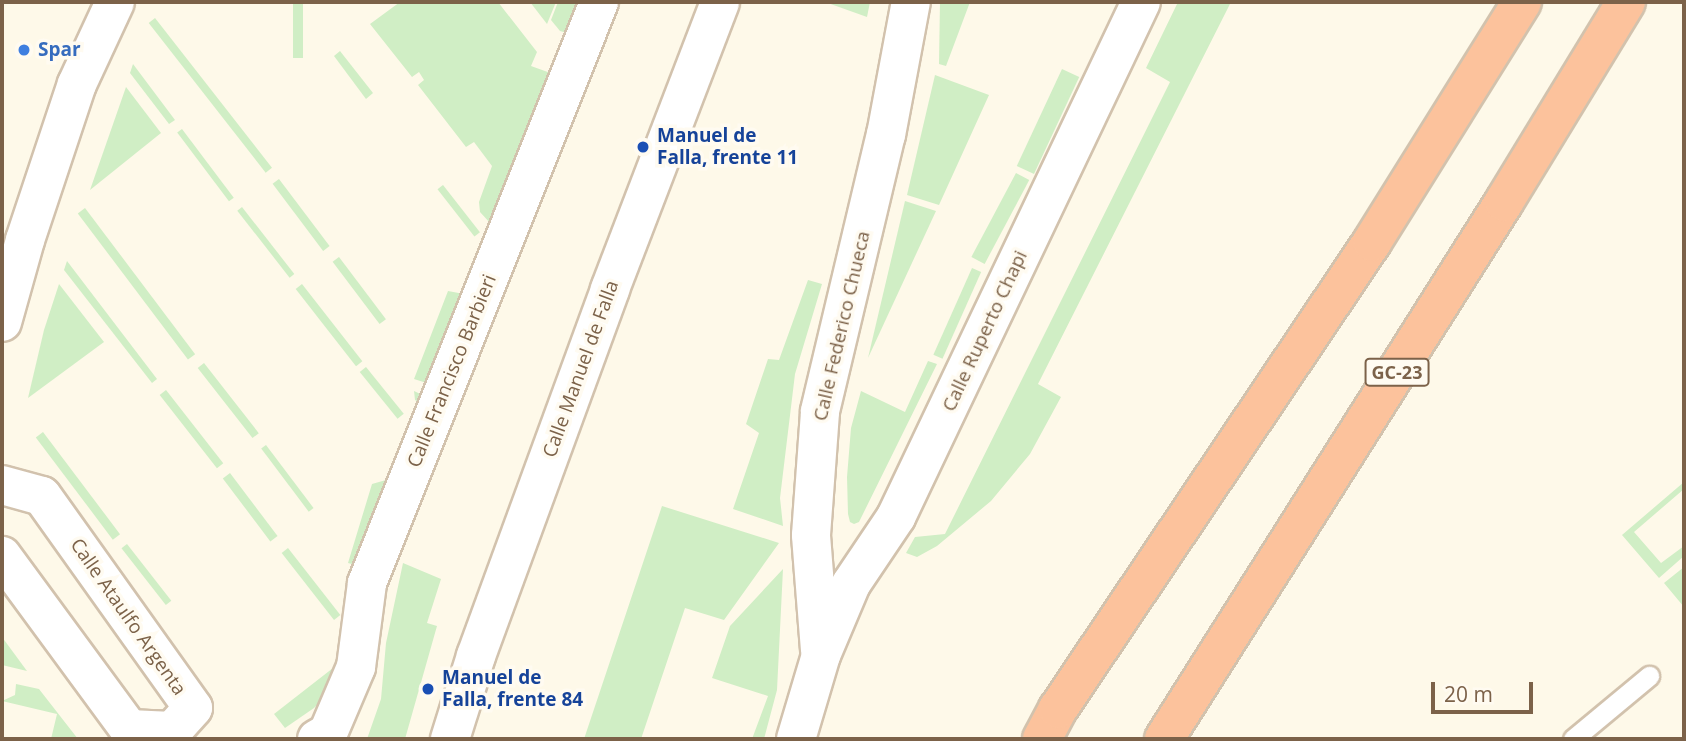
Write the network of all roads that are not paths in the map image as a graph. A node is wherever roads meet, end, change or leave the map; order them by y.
1 (115, 2) edge
2 (599, 2) edge
3 (720, 2) edge
4 (911, 2) edge
5 (1141, 2) edge
6 (1522, 2) edge
7 (1626, 2) edge
8 (2, 323) edge
9 (2, 485) edge
10 (2, 556) edge
11 (821, 655) junction
12 (1649, 676) dead end
13 (178, 735) edge
14 (317, 739) edge
15 (450, 739) edge
16 (796, 739) edge
17 (1042, 739) edge
18 (1164, 739) edge
19 (1573, 739) edge

1 - 8 street
2 - 14 street, Calle Francisco Barbieri
3 - 15 street, Calle Manuel de Falla
4 - 11 street, Calle Federico Chueca
5 - 11 street, Calle Ruperto Chapi
6 - 17 highway
7 - 18 highway, GC-23
9 - 13 street, Calle Ataulfo Argenta
10 - 13 street, Calle Ataulfo Argenta
11 - 16 street, Calle Ruperto Chapi
12 - 19 lane

